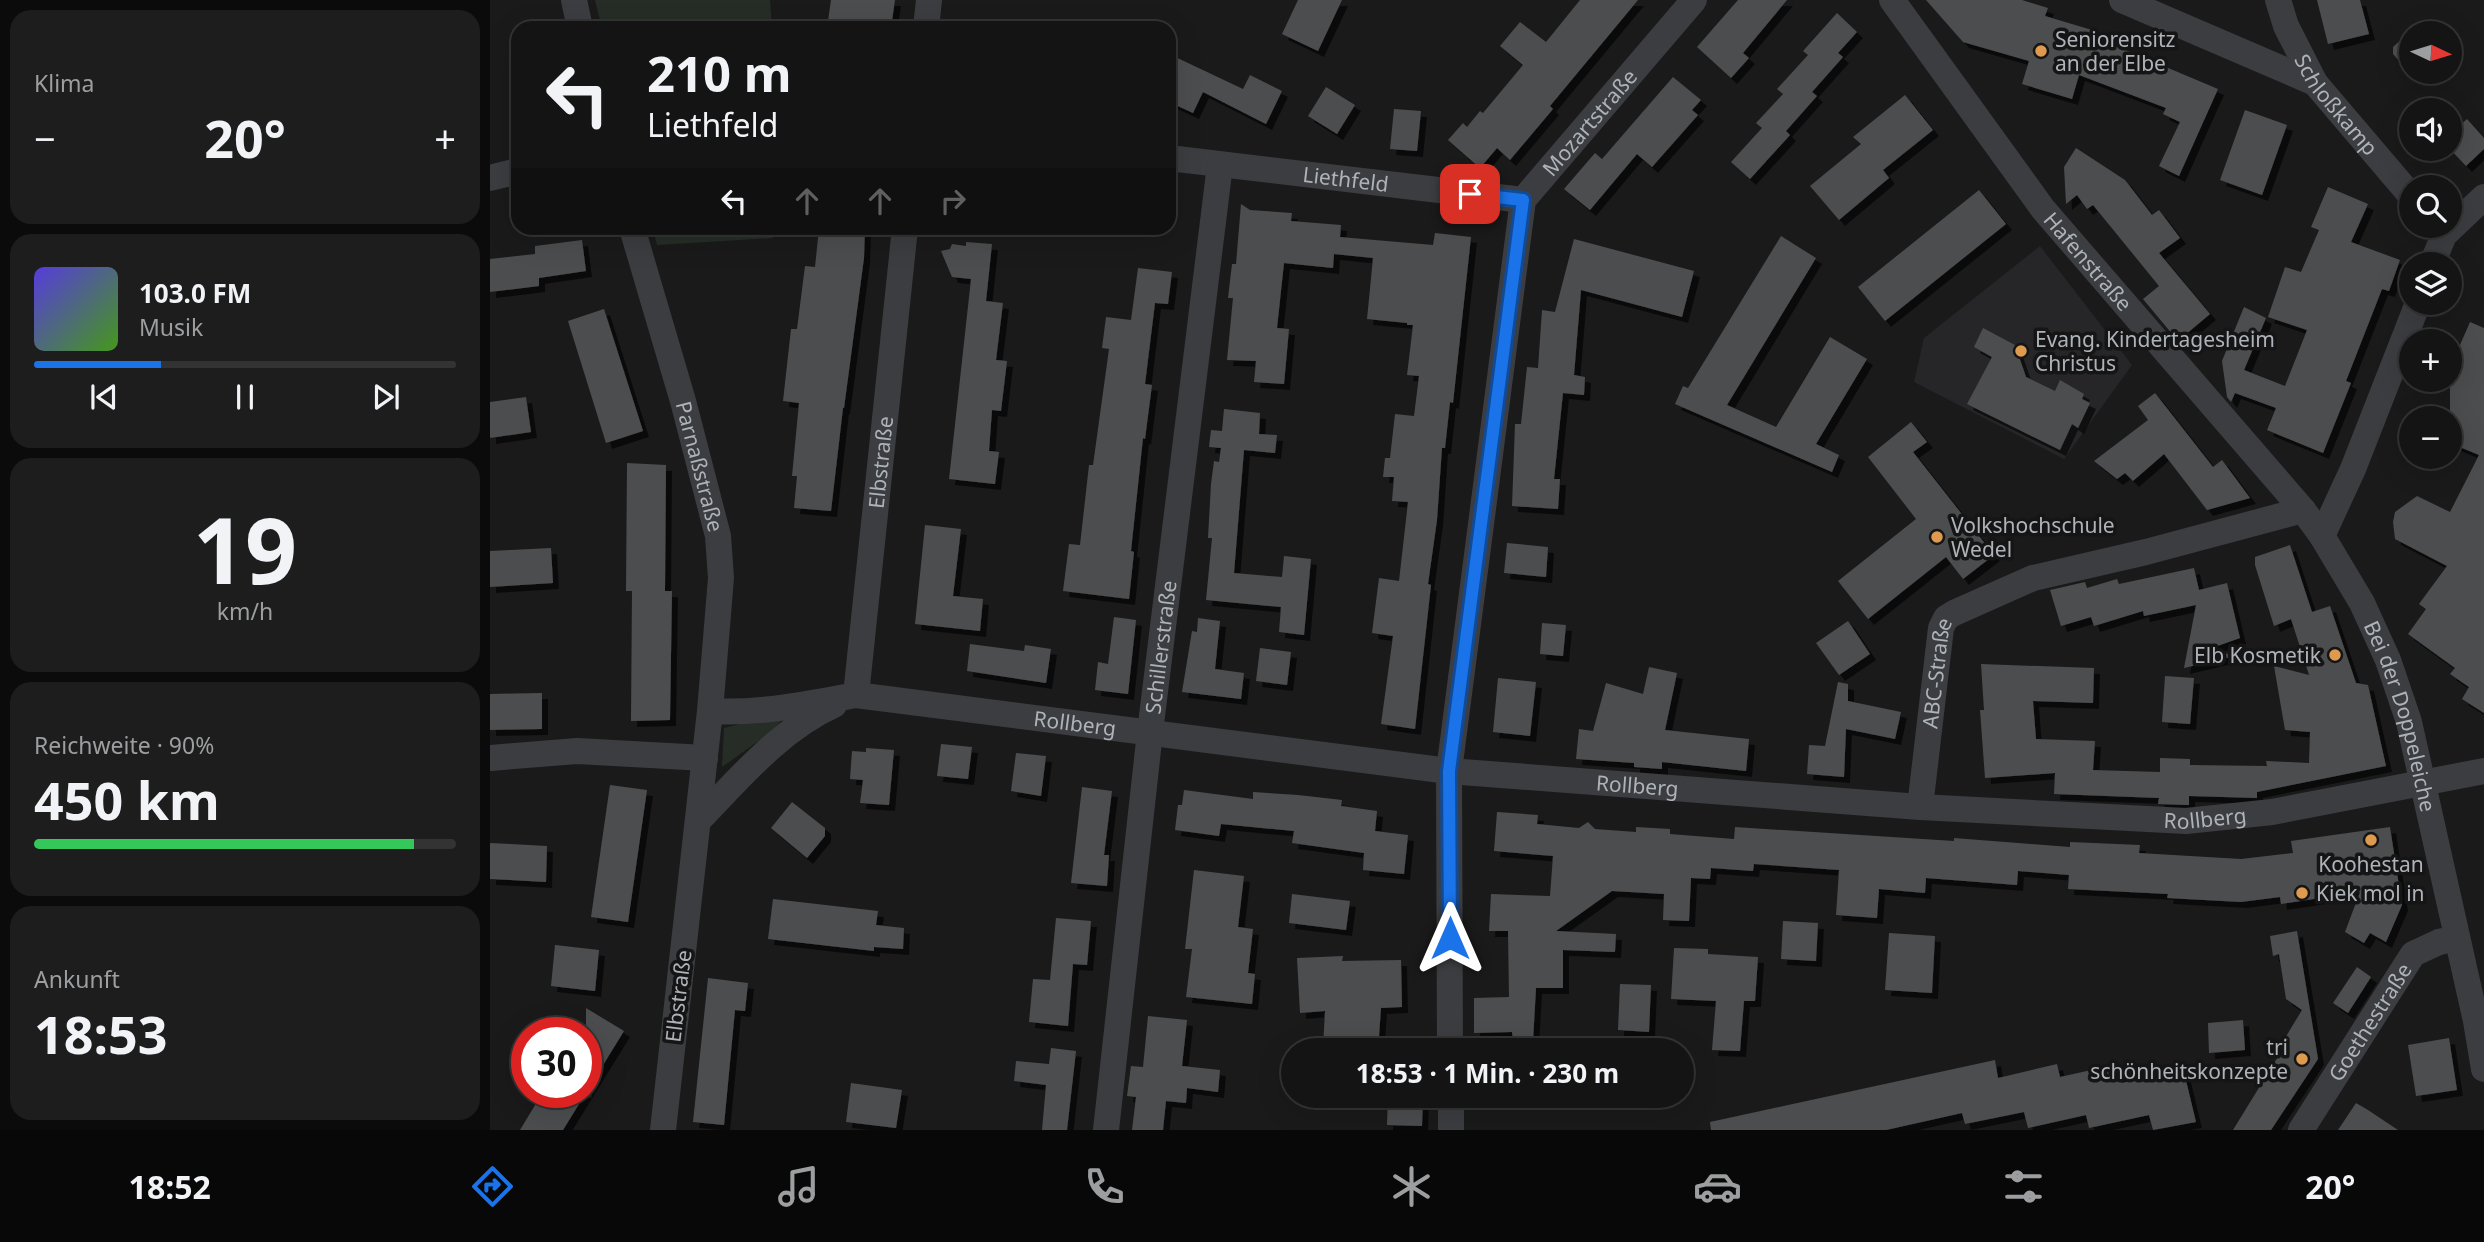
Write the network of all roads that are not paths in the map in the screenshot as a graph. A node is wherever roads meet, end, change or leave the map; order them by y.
1 (574, 0) edge
2 (929, 0) edge
3 (1694, 0) edge
4 (1892, 0) edge
5 (2122, 0) edge
6 (2278, 0) edge
7 (578, 21) edge
8 (927, 21) edge
9 (2315, 83) junction
10 (1176, 159) edge
11 (1220, 165) junction
12 (511, 173) edge
13 (490, 178) edge
14 (2399, 182) edge
15 (2484, 197) edge
16 (1523, 200) junction
17 (2462, 214) edge
18 (634, 235) edge
19 (904, 235) edge
20 (2413, 315) edge
21 (2303, 510) junction
22 (2322, 536) junction
23 (856, 695) junction
24 (710, 711) junction
25 (1150, 732) junction
26 (490, 758) edge
27 (705, 758) junction
28 (1449, 771) junction
29 (2484, 771) edge
30 (2423, 783) junction
31 (1920, 807) junction
32 (698, 821) junction
33 (2457, 937) junction
34 (2480, 1022) edge
35 (1450, 1038) edge
36 (2484, 1069) edge
37 (1451, 1108) edge
38 (663, 1130) edge
39 (1106, 1130) edge
40 (1451, 1130) edge
41 (2301, 1130) edge

1 - 7 street
2 - 8 street
3 - 16 street, Mozartstraße
4 - 21 street, Hafenstraße
5 - 9 street
6 - 9 street, Schloßkamp
9 - 14 street, Schloßkamp
10 - 11 street, Liethfeld
11 - 16 street, Liethfeld
11 - 25 street, Schillerstraße
12 - 13 street
15 - 17 street
16 - 28 street
18 - 24 street, Parnaßstraße
19 - 23 street, Elbstraße
20 - 22 street
21 - 22 street, Bei der Doppeleiche
21 - 31 street, ABC-Straße
22 - 30 street, Bei der Doppeleiche
23 - 24 street
23 - 25 street, Rollberg
23 - 32 street
24 - 27 street, Elbstraße
25 - 28 street, Rollberg
25 - 39 street, Schillerstraße
26 - 27 street
27 - 32 street, Elbstraße
28 - 31 street, Rollberg
28 - 35 street
29 - 30 street, Rollberg
30 - 31 street, Rollberg
30 - 33 street, Bei der Doppeleiche
32 - 38 street, Elbstraße
33 - 34 street, Bei der Doppeleiche
33 - 41 street, Goethestraße
34 - 36 street, Bei der Doppeleiche
37 - 40 street

